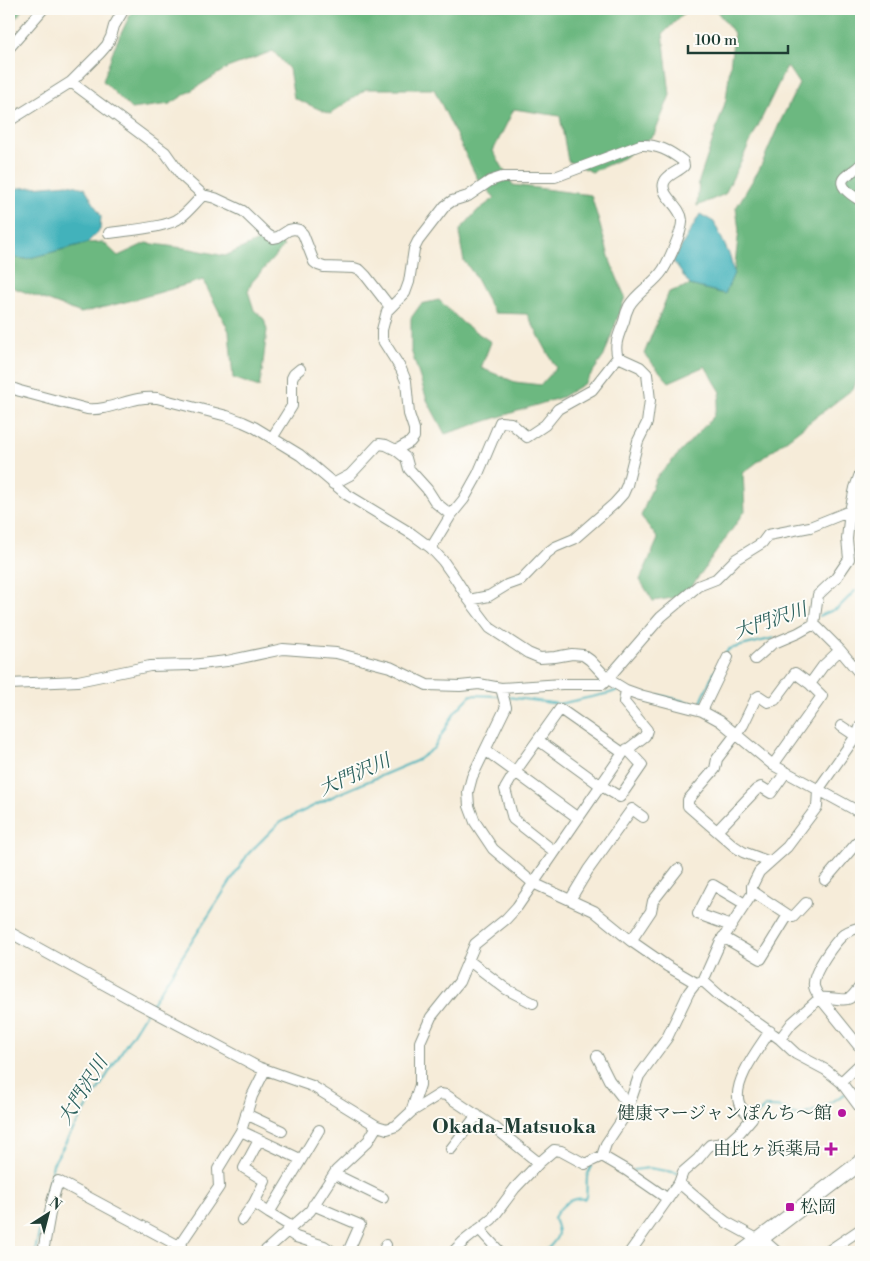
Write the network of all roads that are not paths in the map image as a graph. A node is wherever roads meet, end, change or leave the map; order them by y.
1 (43, 9) edge
2 (124, 9) edge
3 (9, 48) edge
4 (71, 82) junction
5 (9, 121) edge
6 (861, 164) edge
7 (203, 195) junction
8 (861, 202) edge
9 (109, 233) dead end
10 (390, 307) junction
11 (618, 357) junction
12 (300, 369) dead end
13 (9, 387) edge
14 (272, 438) junction
15 (396, 450) junction
16 (861, 471) edge
17 (333, 484) junction
18 (850, 511) junction
19 (451, 515) junction
20 (431, 548) junction
21 (469, 600) junction
22 (814, 624) junction
23 (840, 650) junction
24 (728, 657) dead end
25 (755, 659) dead end
26 (861, 676) edge
27 (608, 679) junction
28 (9, 684) edge
29 (810, 684) junction
30 (626, 690) junction
31 (503, 695) junction
32 (702, 711) junction
33 (861, 725) edge
34 (841, 726) dead end
35 (735, 734) junction
36 (856, 736) junction
37 (538, 740) junction
38 (485, 750) junction
39 (625, 751) junction
40 (773, 765) junction
41 (515, 772) junction
42 (786, 772) junction
43 (600, 785) junction
44 (818, 790) junction
45 (861, 813) edge
46 (643, 817) dead end
47 (578, 818) junction
48 (718, 831) junction
49 (861, 838) edge
50 (555, 852) junction
51 (770, 862) junction
52 (678, 869) dead end
53 (824, 880) dead end
54 (533, 883) junction
55 (752, 891) junction
56 (570, 900) junction
57 (806, 902) dead end
58 (745, 904) junction
59 (788, 915) junction
60 (731, 926) junction
61 (861, 927) edge
62 (9, 932) edge
63 (723, 937) junction
64 (631, 941) junction
65 (468, 960) junction
66 (700, 982) junction
67 (861, 985) edge
68 (820, 998) junction
69 (532, 1003) dead end
70 (770, 1031) junction
71 (780, 1038) junction
72 (858, 1044) dead end
73 (597, 1056) dead end
74 (861, 1063) edge
75 (264, 1070) junction
76 (841, 1082) junction
77 (629, 1106) junction
78 (861, 1109) edge
79 (411, 1112) junction
80 (246, 1114) junction
81 (477, 1115) junction
82 (377, 1126) junction
83 (319, 1130) dead end
84 (241, 1131) junction
85 (282, 1131) dead end
86 (260, 1140) junction
87 (451, 1149) dead end
88 (602, 1156) junction
89 (300, 1159) junction
90 (861, 1162) edge
91 (539, 1163) junction
92 (334, 1174) junction
93 (681, 1177) junction
94 (383, 1198) dead end
95 (668, 1199) junction
96 (254, 1204) junction
97 (313, 1205) junction
98 (269, 1212) junction
99 (242, 1220) dead end
100 (290, 1229) junction
101 (479, 1229) junction
102 (861, 1230) edge
103 (760, 1239) junction
104 (43, 1252) edge
105 (264, 1252) edge
106 (333, 1252) edge
107 (348, 1252) edge
108 (453, 1252) edge
109 (500, 1252) edge
110 (630, 1252) edge
111 (743, 1252) edge
112 (777, 1252) edge
113 (827, 1252) edge

1 - 3 street
2 - 4 street
4 - 5 street
4 - 7 street
6 - 8 street
7 - 9 street
7 - 10 street
10 - 11 street
10 - 15 street
11 - 19 street
11 - 21 street
12 - 14 street
13 - 14 street
14 - 17 street
15 - 17 street
15 - 19 street
16 - 18 street
17 - 20 street
18 - 22 street
18 - 27 street
19 - 20 street
20 - 21 street
21 - 27 street
22 - 23 street
22 - 25 street
23 - 26 street
23 - 29 street
24 - 32 street
27 - 30 street
27 - 31 street
28 - 31 street
29 - 35 street
29 - 40 street
30 - 32 street
30 - 39 street
31 - 38 street
32 - 35 street
33 - 36 street
34 - 36 street
35 - 40 street
35 - 48 street
36 - 44 street
37 - 39 street
37 - 41 street
37 - 43 street
38 - 41 street
38 - 54 street
39 - 43 street
39 - 43 street
40 - 42 street
41 - 47 street
41 - 50 street
42 - 44 street
42 - 48 street
43 - 47 street
44 - 45 street
44 - 51 street
46 - 56 street
47 - 50 street
48 - 51 street
49 - 53 street
50 - 54 street
51 - 55 street
52 - 64 street
54 - 56 street
54 - 65 street
55 - 58 street
55 - 59 street
56 - 64 street
57 - 59 street
58 - 60 street
58 - 60 street
59 - 63 street
60 - 63 street
61 - 68 street
62 - 75 street
63 - 66 street
64 - 66 street
65 - 69 street
65 - 79 street
66 - 70 street
66 - 77 street
67 - 68 street
68 - 71 street
68 - 72 street
70 - 71 street
70 - 93 street
71 - 76 street
73 - 77 street
74 - 76 street
75 - 80 street
75 - 82 street
76 - 78 street
77 - 88 street
79 - 81 street
79 - 82 street
80 - 84 street
80 - 85 street
81 - 87 street
81 - 91 street
82 - 92 street
83 - 89 street
84 - 86 street
84 - 104 street
86 - 89 street
86 - 96 street
88 - 91 street
88 - 95 street
89 - 98 street
90 - 103 highway
91 - 101 street
92 - 94 street
92 - 97 street
93 - 95 street
93 - 103 street
95 - 110 street
96 - 98 street
96 - 99 street
97 - 100 street
97 - 107 street
98 - 100 street
100 - 105 street
100 - 106 street
101 - 108 street
101 - 109 street
102 - 113 street
103 - 111 highway
103 - 112 street

